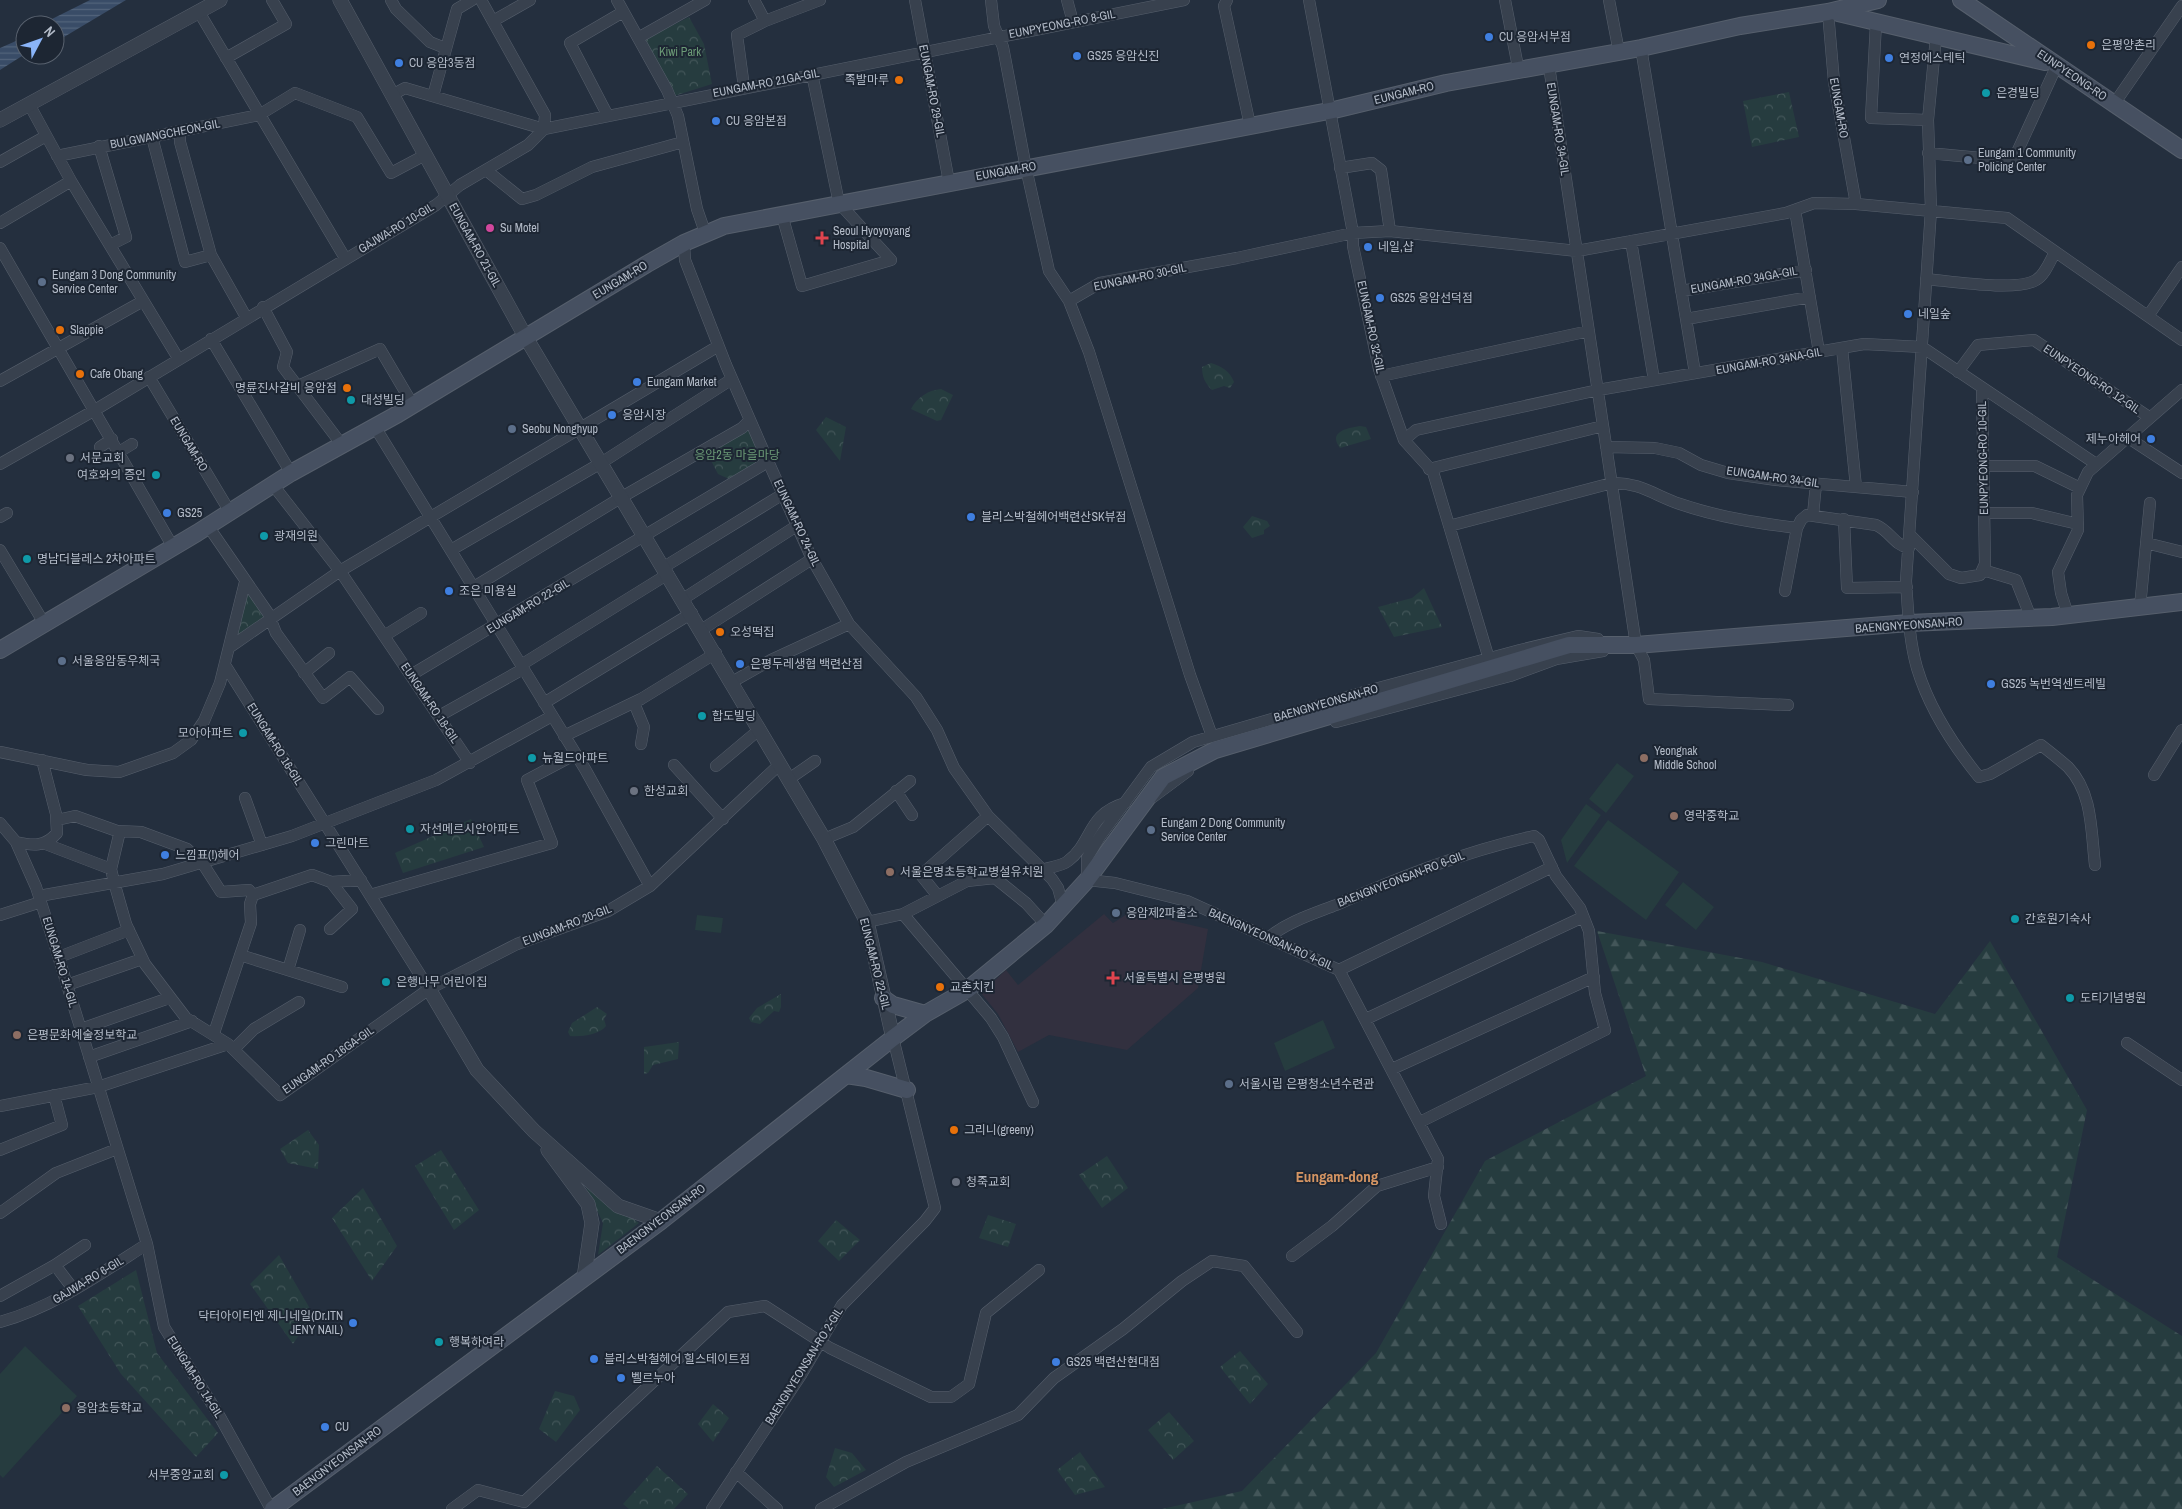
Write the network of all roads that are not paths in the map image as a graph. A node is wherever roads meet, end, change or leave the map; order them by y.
1 (220, 0) edge
2 (272, 0) edge
3 (340, 0) edge
4 (391, 0) edge
5 (472, 0) edge
6 (482, 0) edge
7 (530, 0) edge
8 (616, 0) edge
9 (705, 0) edge
10 (754, 0) edge
11 (820, 0) edge
12 (915, 0) edge
13 (991, 0) edge
14 (1066, 0) edge
15 (1184, 0) edge
16 (1227, 0) edge
17 (1309, 0) edge
18 (1505, 0) edge
19 (1609, 0) edge
20 (1878, 0) edge
21 (1961, 0) edge
22 (199, 12) junction
23 (623, 12) junction
24 (1828, 12) junction
25 (2180, 12) edge
26 (493, 21) junction
27 (765, 21) junction
28 (1073, 22) junction
29 (1876, 23) junction
30 (1936, 36) junction
31 (999, 37) junction
32 (638, 38) junction
33 (445, 48) junction
34 (1641, 48) junction
35 (924, 51) junction
36 (1619, 52) junction
37 (226, 58) junction
38 (1549, 66) junction
39 (2057, 66) junction
40 (1518, 72) junction
41 (812, 74) junction
42 (744, 87) junction
43 (392, 95) junction
44 (433, 96) junction
45 (672, 102) junction
46 (29, 104) junction
47 (2114, 104) junction
48 (1329, 111) junction
49 (259, 115) junction
50 (608, 116) junction
51 (0, 120) edge
52 (1928, 120) junction
53 (1250, 125) junction
54 (544, 129) junction
55 (180, 130) junction
56 (46, 136) junction
57 (152, 136) junction
58 (683, 142) junction
59 (99, 146) junction
60 (2182, 150) edge
61 (1928, 153) junction
62 (425, 154) junction
63 (57, 156) junction
64 (0, 162) edge
65 (1026, 168) junction
66 (1340, 168) junction
67 (486, 170) junction
68 (71, 181) junction
69 (949, 182) junction
70 (448, 196) junction
71 (839, 204) junction
72 (1856, 204) junction
73 (1796, 210) junction
74 (1931, 210) junction
75 (782, 215) junction
76 (0, 223) edge
77 (1390, 231) junction
78 (1353, 233) junction
79 (1671, 234) junction
80 (706, 236) junction
81 (1631, 241) junction
82 (684, 243) junction
83 (110, 245) junction
84 (0, 248) edge
85 (1577, 251) junction
86 (2055, 252) junction
87 (211, 255) junction
88 (345, 258) junction
89 (2182, 267) edge
90 (1806, 270) junction
91 (1926, 279) junction
92 (1681, 291) junction
93 (1810, 297) junction
94 (143, 301) junction
95 (1069, 301) junction
96 (263, 307) junction
97 (2148, 316) junction
98 (246, 317) junction
99 (1686, 319) junction
100 (1589, 331) junction
101 (525, 336) junction
102 (211, 339) junction
103 (2182, 340) edge
104 (718, 344) junction
105 (1922, 347) junction
106 (1842, 348) junction
107 (59, 349) junction
108 (1820, 352) junction
109 (178, 358) junction
110 (1958, 372) junction
111 (1695, 373) junction
112 (1381, 376) junction
113 (149, 377) junction
114 (732, 379) junction
115 (1654, 380) junction
116 (0, 381) edge
117 (298, 386) junction
118 (1982, 388) junction
119 (1598, 390) junction
120 (2182, 390) edge
121 (413, 405) junction
122 (95, 410) junction
123 (2149, 418) junction
124 (750, 420) junction
125 (1603, 426) junction
126 (375, 427) junction
127 (580, 427) junction
128 (2126, 437) junction
129 (112, 440) junction
130 (1404, 440) junction
131 (132, 444) dead end
132 (342, 445) junction
133 (100, 447) dead end
134 (1606, 447) junction
135 (118, 452) junction
136 (767, 459) junction
137 (601, 463) junction
138 (0, 464) edge
139 (2096, 464) junction
140 (1983, 466) junction
141 (1429, 469) junction
142 (291, 473) junction
143 (2182, 473) edge
144 (1612, 483) junction
145 (1816, 484) junction
146 (273, 485) junction
147 (1856, 487) junction
148 (2080, 488) junction
149 (1913, 492) junction
150 (783, 494) junction
151 (622, 497) junction
152 (2150, 504) dead end
153 (230, 512) junction
154 (1984, 513) junction
155 (1813, 515) junction
156 (429, 516) junction
157 (1844, 519) junction
158 (2078, 524) junction
159 (798, 525) junction
160 (208, 526) junction
161 (1449, 526) junction
162 (1797, 528) junction
163 (1910, 535) junction
164 (645, 536) junction
165 (2146, 544) junction
166 (172, 547) junction
167 (1909, 548) junction
168 (0, 550) edge
169 (451, 550) junction
170 (2182, 552) edge
171 (812, 558) junction
172 (666, 570) junction
173 (1982, 570) junction
174 (340, 571) junction
175 (246, 582) junction
176 (474, 587) junction
177 (1906, 587) junction
178 (1785, 591) dead end
179 (682, 599) junction
180 (2182, 602) edge
181 (2140, 607) junction
182 (421, 613) dead end
183 (692, 614) junction
184 (2068, 616) junction
185 (2031, 618) junction
186 (271, 620) junction
187 (44, 623) junction
188 (497, 624) junction
189 (849, 624) junction
190 (1909, 624) junction
191 (701, 630) junction
192 (384, 636) junction
193 (1636, 645) junction
194 (230, 647) junction
195 (0, 650) edge
196 (329, 653) dead end
197 (716, 653) junction
198 (1489, 659) junction
199 (225, 665) junction
200 (522, 667) junction
201 (304, 673) junction
202 (411, 675) junction
203 (732, 682) junction
204 (544, 703) junction
205 (634, 703) junction
206 (1788, 705) dead end
207 (378, 709) dead end
208 (439, 716) junction
209 (552, 716) junction
210 (760, 729) junction
211 (2182, 730) edge
212 (564, 736) junction
213 (1212, 736) junction
214 (642, 744) dead end
215 (0, 752) edge
216 (576, 754) junction
217 (42, 760) junction
218 (815, 760) dead end
219 (470, 763) junction
220 (780, 764) junction
221 (674, 766) dead end
222 (716, 766) dead end
223 (2154, 775) dead end
224 (789, 779) junction
225 (910, 781) dead end
226 (896, 791) junction
227 (245, 798) dead end
228 (1130, 809) junction
229 (912, 815) dead end
230 (988, 816) junction
231 (723, 819) junction
232 (57, 820) junction
233 (0, 823) edge
234 (325, 823) junction
235 (120, 832) junction
236 (824, 839) junction
237 (16, 842) junction
238 (43, 844) junction
239 (262, 845) junction
240 (203, 864) junction
241 (2095, 865) dead end
242 (1552, 866) junction
243 (112, 868) junction
244 (1042, 870) junction
245 (361, 880) junction
246 (1087, 880) junction
247 (114, 882) junction
248 (331, 882) junction
249 (650, 886) junction
250 (253, 895) junction
251 (370, 895) junction
252 (937, 895) junction
253 (40, 899) junction
254 (1063, 906) junction
255 (903, 914) junction
256 (0, 915) edge
257 (1583, 917) junction
258 (867, 922) junction
259 (1046, 925) junction
260 (330, 929) dead end
261 (129, 930) junction
262 (300, 930) dead end
263 (1268, 938) junction
264 (240, 955) junction
265 (59, 957) junction
266 (142, 959) junction
267 (288, 970) junction
268 (1339, 970) junction
269 (1594, 977) junction
270 (67, 985) junction
271 (342, 987) dead end
272 (429, 989) junction
273 (968, 990) junction
274 (170, 998) junction
275 (883, 998) junction
276 (299, 1002) dead end
277 (925, 1014) junction
278 (1366, 1019) junction
279 (192, 1021) junction
280 (80, 1029) junction
281 (214, 1033) junction
282 (892, 1038) junction
283 (2127, 1043) dead end
284 (231, 1047) junction
285 (89, 1057) junction
286 (1392, 1069) junction
287 (846, 1075) junction
288 (2182, 1080) edge
289 (98, 1087) junction
290 (907, 1090) junction
291 (54, 1095) junction
292 (1033, 1102) dead end
293 (0, 1106) edge
294 (1420, 1122) junction
295 (534, 1131) junction
296 (117, 1149) junction
297 (0, 1150) edge
298 (1438, 1167) junction
299 (0, 1213) edge
300 (661, 1221) junction
301 (1441, 1224) dead end
302 (147, 1244) junction
303 (85, 1245) dead end
304 (1292, 1256) dead end
305 (55, 1265) junction
306 (1039, 1270) dead end
307 (584, 1278) junction
308 (74, 1290) junction
309 (0, 1296) edge
310 (0, 1322) edge
311 (1298, 1332) dead end
312 (820, 1342) junction
313 (736, 1472) junction
314 (272, 1509) edge
315 (452, 1509) edge
316 (712, 1509) edge
317 (777, 1509) edge
318 (822, 1509) edge

1 - 22 street
2 - 37 street
3 - 43 street, EUNGAM-RO 21-GIL
4 - 33 street
5 - 33 street
6 - 26 street
7 - 26 street
8 - 23 street
9 - 32 street
10 - 27 street
11 - 27 street
12 - 35 street, EUNGAM-RO 29-GIL
13 - 31 street, EUNPYEONG-RO 8-GIL
14 - 28 street
15 - 28 street, EUNPYEONG-RO 8-GIL
16 - 53 street
17 - 48 street, EUNGAM-RO 32-GIL
18 - 40 street
19 - 36 street
20 - 24 main road, EUNGAM-RO
21 - 39 main road, EUNPYEONG-RO
22 - 37 street
22 - 46 street
23 - 32 street
23 - 50 street
24 - 29 main road
24 - 34 main road, EUNGAM-RO
24 - 72 street, EUNGAM-RO
25 - 47 street
26 - 54 street
27 - 42 street
28 - 31 street, EUNPYEONG-RO 8-GIL
29 - 30 main road
29 - 52 street
30 - 39 main road
30 - 52 street
31 - 35 street, EUNPYEONG-RO 8-GIL
31 - 65 street
32 - 45 street
33 - 44 street
34 - 36 main road, EUNGAM-RO
34 - 79 street
35 - 41 street, EUNGAM-RO 21GA-GIL
35 - 69 street, EUNGAM-RO 29-GIL
36 - 38 main road, EUNGAM-RO
37 - 49 street
38 - 40 main road, EUNGAM-RO
38 - 85 street, EUNGAM-RO 34-GIL
39 - 47 main road, EUNPYEONG-RO
39 - 61 street
40 - 48 main road, EUNGAM-RO
41 - 42 street, EUNGAM-RO 21GA-GIL
41 - 71 street
42 - 45 street, EUNGAM-RO 21GA-GIL
43 - 44 street, EUNGAM-RO 21GA-GIL
43 - 62 street, EUNGAM-RO 21-GIL
44 - 54 street, EUNGAM-RO 21GA-GIL
45 - 50 street, EUNGAM-RO 21GA-GIL
45 - 58 street
46 - 51 street
46 - 56 street
47 - 60 main road, EUNPYEONG-RO
48 - 53 main road, EUNGAM-RO
48 - 66 street, EUNGAM-RO 32-GIL
49 - 55 street, BULGWANGCHEON-GIL
49 - 62 street
49 - 88 street, GAJWA-RO 10-GIL
50 - 54 street, EUNGAM-RO 21GA-GIL
52 - 61 street
53 - 65 main road, EUNGAM-RO
54 - 67 street, GAJWA-RO 10-GIL
55 - 57 street, BULGWANGCHEON-GIL
55 - 87 street
56 - 63 street
56 - 64 street
57 - 59 street, BULGWANGCHEON-GIL
57 - 87 street
58 - 67 street
58 - 80 street
59 - 63 street
59 - 83 street, BULGWANGCHEON-GIL
61 - 74 street
62 - 70 street, EUNGAM-RO 21-GIL
63 - 68 street
65 - 69 main road, EUNGAM-RO
65 - 95 street
66 - 77 street
66 - 78 street, EUNGAM-RO 32-GIL
67 - 70 street, GAJWA-RO 10-GIL
68 - 76 street
68 - 83 street
69 - 71 main road, EUNGAM-RO
70 - 88 street, GAJWA-RO 10-GIL
70 - 101 street, EUNGAM-RO 21-GIL
71 - 75 main road, EUNGAM-RO
71 - 75 street
72 - 73 street
72 - 74 street
73 - 79 street
73 - 90 street, EUNGAM-RO 34GA-GIL
74 - 86 street
74 - 91 street
75 - 80 main road, EUNGAM-RO
77 - 78 street
77 - 85 street
78 - 95 street, EUNGAM-RO 30-GIL
78 - 112 street, EUNGAM-RO 32-GIL
79 - 81 street
79 - 92 street, EUNGAM-RO 34GA-GIL
80 - 82 main road, EUNGAM-RO
81 - 85 street
81 - 115 street
82 - 101 main road, EUNGAM-RO
82 - 104 street, EUNGAM-RO 24-GIL
83 - 94 street
84 - 107 street
85 - 100 street, EUNGAM-RO 34-GIL
86 - 91 street
86 - 97 street
87 - 98 street
88 - 96 street, GAJWA-RO 10-GIL
89 - 97 street
90 - 92 street, EUNGAM-RO 34GA-GIL
90 - 93 street, EUNGAM-RO 34GA-GIL
91 - 105 street
92 - 99 street
93 - 99 street
93 - 108 street, EUNGAM-RO 34GA-GIL
94 - 107 street
94 - 109 street
95 - 213 street
96 - 98 street, GAJWA-RO 10-GIL
96 - 117 street
97 - 103 street
98 - 102 street, GAJWA-RO 10-GIL
99 - 111 street
100 - 112 street
100 - 119 street, EUNGAM-RO 34-GIL
101 - 121 main road, EUNGAM-RO
101 - 127 street, EUNGAM-RO 22-GIL
102 - 109 street, GAJWA-RO 10-GIL
102 - 142 street
104 - 114 street, EUNGAM-RO 24-GIL
104 - 127 street
105 - 106 street, EUNGAM-RO 34NA-GIL
105 - 110 street, EUNPYEONG-RO 10-GIL
105 - 149 street
106 - 108 street, EUNGAM-RO 34NA-GIL
106 - 147 street
107 - 116 street
107 - 122 street
108 - 111 street, EUNGAM-RO 34NA-GIL
109 - 113 street, GAJWA-RO 10-GIL
110 - 118 street, EUNPYEONG-RO 10-GIL
110 - 123 street, EUNPYEONG-RO 12-GIL
111 - 115 street, EUNGAM-RO 34NA-GIL
112 - 130 street, EUNGAM-RO 32-GIL
113 - 122 street, GAJWA-RO 10-GIL
113 - 153 street, EUNGAM-RO
114 - 124 street, EUNGAM-RO 24-GIL
114 - 137 street
115 - 119 street, EUNGAM-RO 34NA-GIL
117 - 121 street
117 - 132 street
118 - 139 street
118 - 140 street, EUNPYEONG-RO 10-GIL
119 - 125 street, EUNGAM-RO 34-GIL
119 - 130 street
120 - 123 street, EUNPYEONG-RO 12-GIL
121 - 126 main road, EUNGAM-RO
122 - 129 street
122 - 138 street, GAJWA-RO 10-GIL
123 - 128 street, EUNPYEONG-RO 12-GIL
124 - 136 street, EUNGAM-RO 24-GIL
124 - 151 street
125 - 134 street, EUNGAM-RO 34-GIL
125 - 141 street
126 - 132 main road, EUNGAM-RO
126 - 156 street
127 - 137 street, EUNGAM-RO 22-GIL
127 - 156 street
128 - 139 street, EUNPYEONG-RO 12-GIL
128 - 143 street
129 - 133 street
129 - 135 street
130 - 141 street, EUNGAM-RO 32-GIL
131 - 135 street
132 - 142 main road, EUNGAM-RO
134 - 144 street, EUNGAM-RO 34-GIL
134 - 145 street, EUNGAM-RO 34-GIL
135 - 166 street
136 - 150 street, EUNGAM-RO 24-GIL
136 - 164 street, EUNGAM-RO 22-GIL
137 - 151 street, EUNGAM-RO 22-GIL
137 - 169 street
139 - 148 street, EUNPYEONG-RO 12-GIL
140 - 148 street
140 - 154 street, EUNPYEONG-RO 10-GIL
141 - 161 street, EUNGAM-RO 32-GIL
142 - 146 main road, EUNGAM-RO
144 - 161 street
144 - 162 street
144 - 193 street, EUNGAM-RO 34-GIL
145 - 147 street, EUNGAM-RO 34-GIL
145 - 155 street
146 - 153 main road, EUNGAM-RO
146 - 174 street, EUNGAM-RO 18-GIL
147 - 149 street, EUNGAM-RO 34-GIL
148 - 158 street, EUNPYEONG-RO 12-GIL
149 - 163 street
150 - 159 street, EUNGAM-RO 24-GIL
150 - 172 street
151 - 164 street, EUNGAM-RO 22-GIL
151 - 176 street
152 - 165 street
153 - 160 main road, EUNGAM-RO
154 - 158 street
154 - 173 street, EUNPYEONG-RO 10-GIL
155 - 157 street
155 - 162 street
156 - 169 street
156 - 174 street
157 - 167 street
157 - 177 street
158 - 184 street, EUNPYEONG-RO 12-GIL
159 - 171 street, EUNGAM-RO 24-GIL
159 - 179 street
160 - 166 main road, EUNGAM-RO
160 - 175 street
161 - 198 street, EUNGAM-RO 32-GIL
162 - 178 street
163 - 167 street
163 - 173 street
164 - 172 street, EUNGAM-RO 22-GIL
164 - 188 street, EUNGAM-RO 22-GIL
165 - 170 street
165 - 181 street
166 - 187 main road, EUNGAM-RO
167 - 177 street
168 - 187 street
169 - 176 street
171 - 189 street, EUNGAM-RO 24-GIL
171 - 191 street
172 - 179 street, EUNGAM-RO 22-GIL
172 - 200 street
173 - 185 street
174 - 186 street
174 - 192 street, EUNGAM-RO 18-GIL
175 - 186 street
175 - 194 street
176 - 188 street
177 - 190 street
179 - 183 street, EUNGAM-RO 22-GIL
180 - 181 main road, BAENGNYEONSAN-RO
181 - 184 main road, BAENGNYEONSAN-RO
182 - 192 street
183 - 191 street, EUNGAM-RO 22-GIL
183 - 204 street
184 - 185 main road, BAENGNYEONSAN-RO
185 - 190 main road, BAENGNYEONSAN-RO
186 - 194 street
186 - 201 street
187 - 195 main road, EUNGAM-RO
188 - 200 street
188 - 202 street, EUNGAM-RO 22-GIL
189 - 203 street
189 - 230 street, EUNGAM-RO 24-GIL
190 - 193 main road, BAENGNYEONSAN-RO
190 - 241 street
191 - 197 street, EUNGAM-RO 22-GIL
192 - 202 street, EUNGAM-RO 18-GIL
193 - 198 street, BAENGNYEONSAN-RO
193 - 206 street, EUNGAM-RO 34-GIL
193 - 228 main road, BAENGNYEONSAN-RO
194 - 199 street
196 - 201 street
197 - 203 street, EUNGAM-RO 22-GIL
197 - 205 street
198 - 213 street, BAENGNYEONSAN-RO
199 - 217 street
199 - 234 street, EUNGAM-RO 16-GIL
200 - 204 street
200 - 208 street
201 - 207 street
202 - 208 street, EUNGAM-RO 18-GIL
203 - 210 street, EUNGAM-RO 22-GIL
204 - 209 street
205 - 212 street
205 - 214 street
208 - 219 street, EUNGAM-RO 18-GIL
209 - 212 street
209 - 219 street
210 - 220 street, EUNGAM-RO 22-GIL
210 - 222 street
211 - 223 street
212 - 216 street
213 - 228 street, BAENGNYEONSAN-RO
215 - 217 street
216 - 249 street
216 - 251 street
217 - 232 street
218 - 224 street
219 - 234 street
220 - 224 street, EUNGAM-RO 22-GIL
220 - 231 street
221 - 231 street
224 - 236 street, EUNGAM-RO 22-GIL
225 - 226 street
226 - 229 street
226 - 236 street
227 - 239 street
228 - 244 street
228 - 246 main road, BAENGNYEONSAN-RO
230 - 244 street, EUNGAM-RO 24-GIL
230 - 252 street
231 - 249 street
232 - 235 street
232 - 238 street
233 - 237 street, EUNGAM-RO 14-GIL
234 - 239 street
234 - 245 street, EUNGAM-RO 16-GIL
235 - 240 street
235 - 243 street
236 - 258 street, EUNGAM-RO 22-GIL
237 - 238 street
237 - 253 street, EUNGAM-RO 14-GIL
238 - 243 street
239 - 240 street
240 - 247 street
240 - 250 street
242 - 257 street
242 - 263 street, BAENGNYEONSAN-RO 6-GIL
242 - 268 street, BAENGNYEONSAN-RO 4-GIL
243 - 247 street
244 - 254 street, EUNGAM-RO 24-GIL
245 - 248 street
245 - 251 street, EUNGAM-RO 16-GIL
246 - 254 main road, BAENGNYEONSAN-RO
246 - 263 street, BAENGNYEONSAN-RO 4-GIL
247 - 253 street
247 - 261 street
248 - 250 street
248 - 260 street
249 - 272 street, EUNGAM-RO 20-GIL
250 - 264 street
251 - 272 street, EUNGAM-RO 16-GIL
252 - 255 street
252 - 259 street
253 - 256 street
253 - 265 street, EUNGAM-RO 14-GIL
254 - 259 main road, BAENGNYEONSAN-RO
255 - 258 street
255 - 273 street
257 - 269 street
257 - 278 street
258 - 275 street, EUNGAM-RO 22-GIL
259 - 273 main road, BAENGNYEONSAN-RO
261 - 265 street
261 - 266 street
262 - 267 street
263 - 268 street, BAENGNYEONSAN-RO 4-GIL
264 - 267 street
264 - 281 street
265 - 270 street, EUNGAM-RO 14-GIL
266 - 270 street
266 - 274 street
267 - 271 street
268 - 278 street, BAENGNYEONSAN-RO 4-GIL
269 - 286 street
269 - 294 street
270 - 280 street, EUNGAM-RO 14-GIL
272 - 284 street, EUNGAM-RO 16GA-GIL
272 - 295 street
273 - 277 main road, BAENGNYEONSAN-RO
273 - 292 street
274 - 279 street
274 - 280 street
275 - 277 main road
275 - 282 street, EUNGAM-RO 22-GIL
276 - 284 street
277 - 282 main road, BAENGNYEONSAN-RO
278 - 286 street, BAENGNYEONSAN-RO 4-GIL
279 - 281 street
279 - 285 street
280 - 285 street, EUNGAM-RO 14-GIL
281 - 284 street, EUNGAM-RO 16GA-GIL
282 - 287 main road, BAENGNYEONSAN-RO
282 - 290 street, BAENGNYEONSAN-RO 2-GIL
283 - 288 street
284 - 289 street
285 - 289 street, EUNGAM-RO 14-GIL
286 - 294 street, BAENGNYEONSAN-RO 4-GIL
287 - 290 main road
287 - 300 main road, BAENGNYEONSAN-RO
289 - 291 street
289 - 296 street, EUNGAM-RO 14-GIL
290 - 312 street, BAENGNYEONSAN-RO 2-GIL
291 - 293 street
291 - 297 street
294 - 298 street, BAENGNYEONSAN-RO 4-GIL
295 - 300 street
295 - 307 street
296 - 299 street
296 - 302 street, EUNGAM-RO 14-GIL
298 - 301 street, BAENGNYEONSAN-RO 4-GIL
298 - 304 street
300 - 307 main road, BAENGNYEONSAN-RO
302 - 308 street, GAJWA-RO 6-GIL
302 - 314 street, EUNGAM-RO 14-GIL
303 - 305 street
305 - 308 street
305 - 309 street
306 - 312 street
307 - 314 main road, BAENGNYEONSAN-RO
308 - 310 street, GAJWA-RO 6-GIL
311 - 318 street
312 - 313 street, BAENGNYEONSAN-RO 2-GIL
312 - 315 street
313 - 316 street, BAENGNYEONSAN-RO 2-GIL
313 - 317 street

